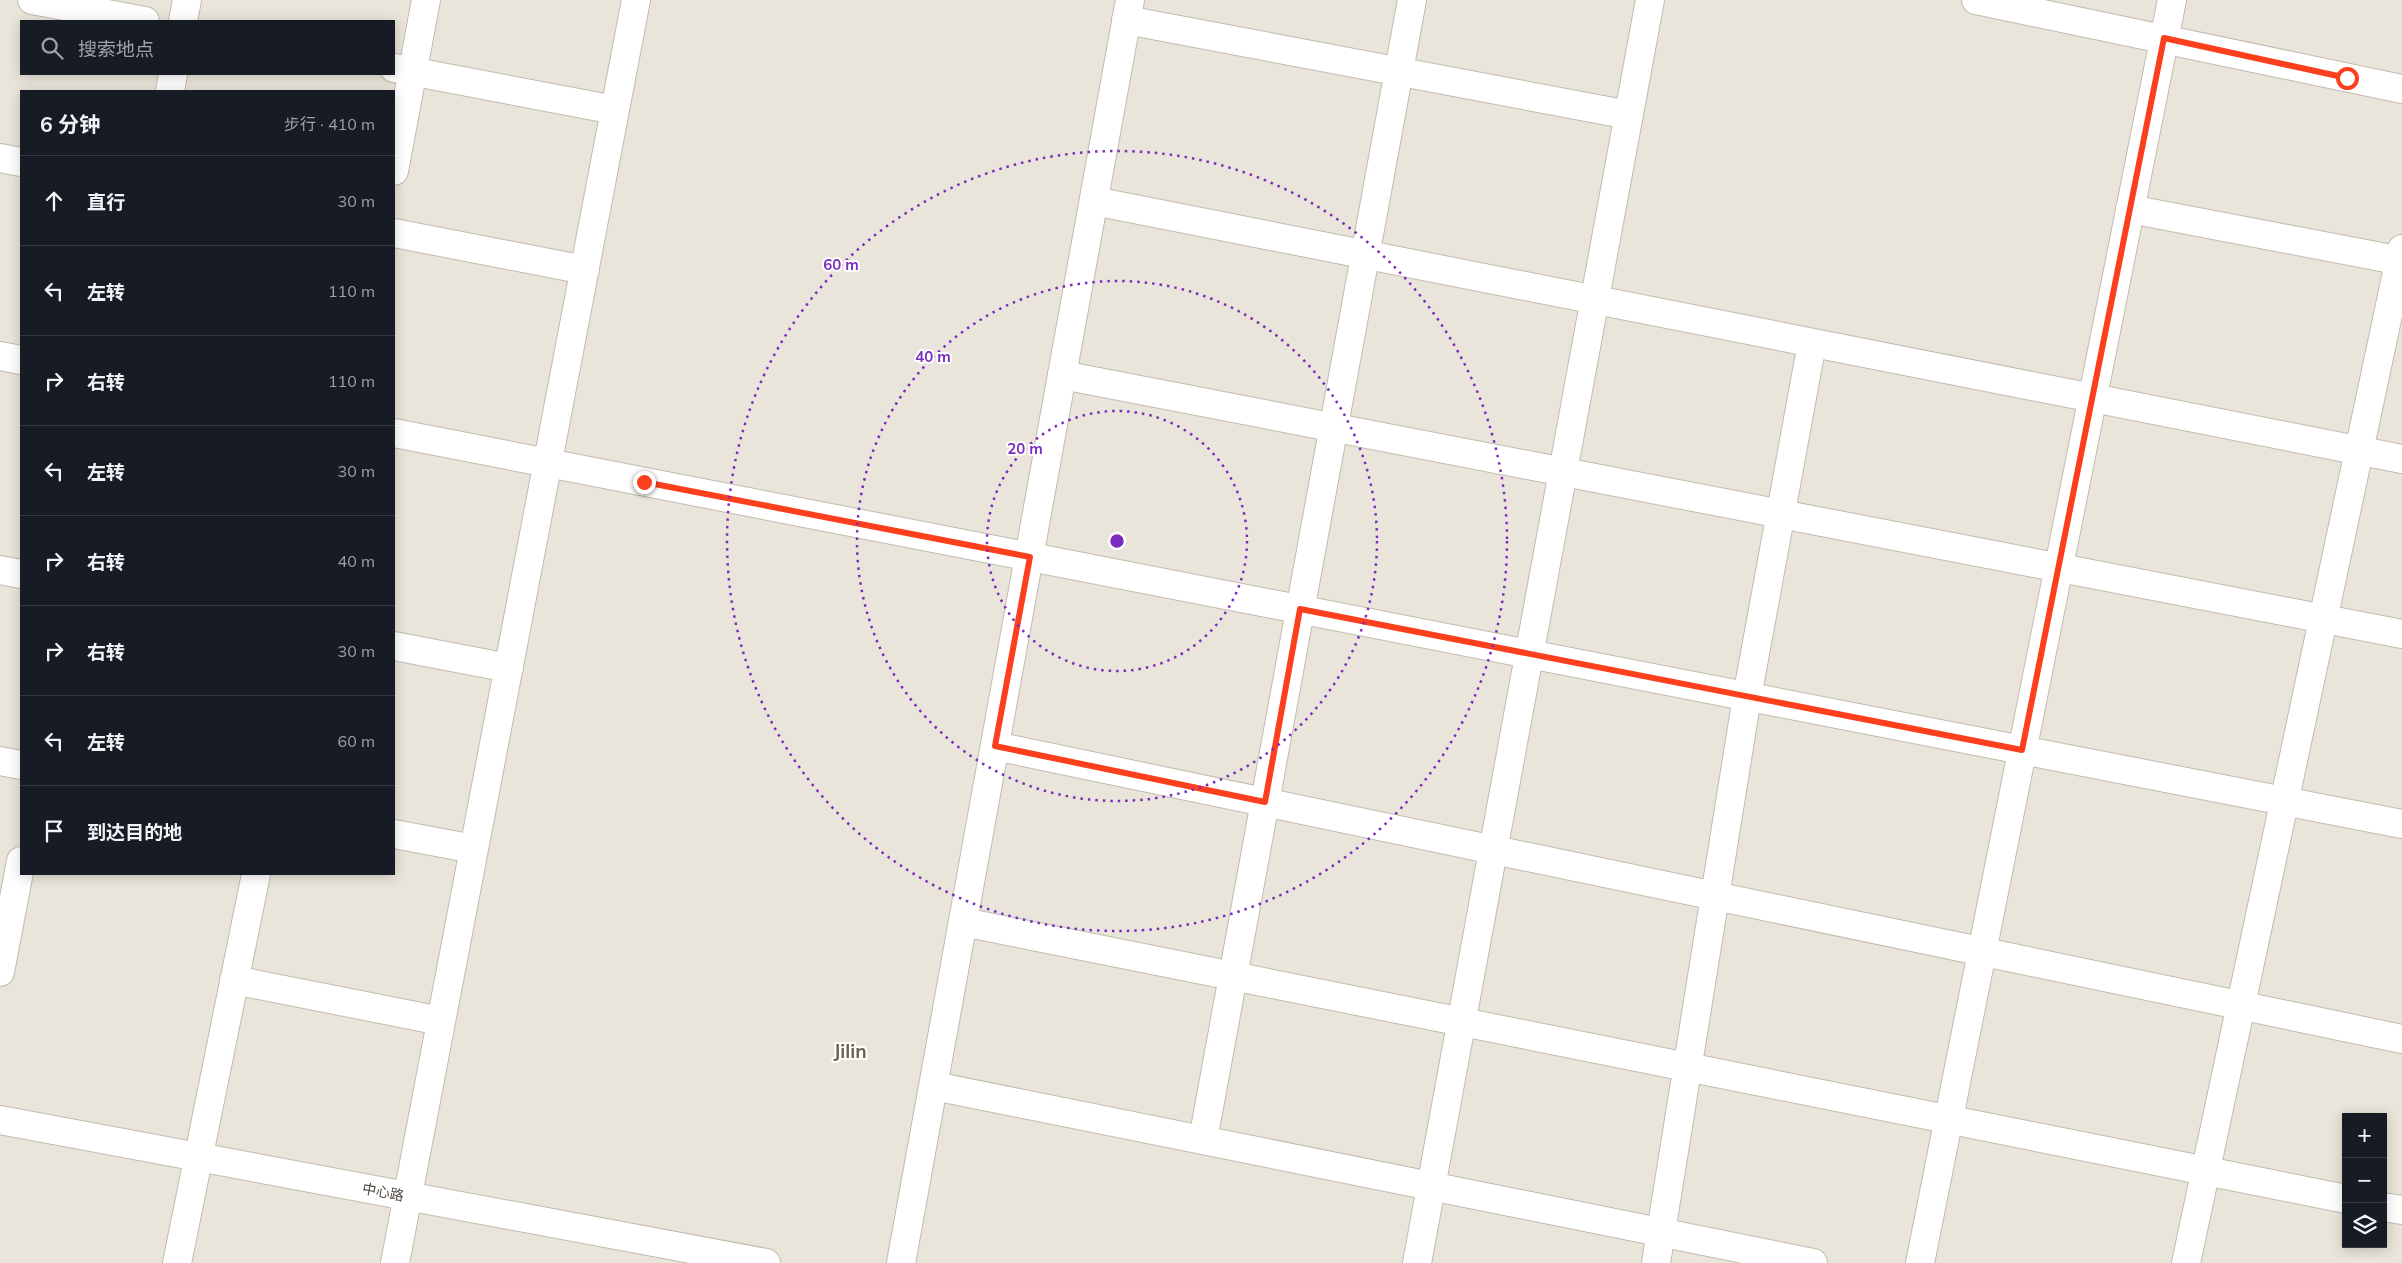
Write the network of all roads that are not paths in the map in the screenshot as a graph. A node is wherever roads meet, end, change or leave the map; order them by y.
1 (32, 0) edge
2 (187, 0) edge
3 (426, 0) edge
4 (636, 0) edge
5 (1412, 0) edge
6 (1650, 0) edge
7 (1976, 0) edge
8 (2172, 0) edge
9 (1128, 10) edge
10 (140, 20) edge
11 (183, 20) edge
12 (2164, 38) junction
13 (403, 70) edge
14 (1399, 72) junction
15 (173, 75) edge
16 (170, 90) edge
17 (2402, 90) edge
18 (615, 110) junction
19 (1629, 115) junction
20 (0, 158) edge
21 (395, 160) edge
22 (20, 162) edge
23 (1094, 201) junction
24 (2130, 209) junction
25 (395, 233) edge
26 (1366, 255) junction
27 (2401, 257) edge
28 (585, 270) junction
29 (1594, 300) junction
30 (1812, 343) junction
31 (0, 356) edge
32 (20, 360) edge
33 (1062, 375) junction
34 (2092, 399) junction
35 (1334, 427) junction
36 (395, 433) edge
37 (2359, 450) junction
38 (2402, 459) edge
39 (548, 463) junction
40 (1563, 471) junction
41 (1781, 513) junction
42 (1030, 557) junction
43 (2059, 567) junction
44 (0, 570) edge
45 (20, 574) edge
46 (1300, 609) junction
47 (2323, 619) junction
48 (2402, 634) edge
49 (395, 646) edge
50 (1530, 654) junction
51 (509, 668) junction
52 (1747, 697) junction
53 (995, 746) junction
54 (2022, 750) junction
55 (0, 761) edge
56 (20, 765) edge
57 (2284, 801) junction
58 (1265, 802) junction
59 (2402, 824) edge
60 (395, 834) edge
61 (474, 849) junction
62 (1493, 850) junction
63 (20, 866) edge
64 (256, 875) edge
65 (1715, 896) junction
66 (963, 922) junction
67 (3, 938) edge
68 (1982, 952) junction
69 (0, 972) edge
70 (1234, 976) junction
71 (234, 980) junction
72 (2240, 1005) junction
73 (441, 1021) junction
74 (1461, 1021) junction
75 (2402, 1039) edge
76 (1687, 1066) junction
77 (934, 1086) junction
78 (1949, 1119) junction
79 (0, 1120) edge
80 (1203, 1140) junction
81 (199, 1157) junction
82 (2206, 1171) junction
83 (1431, 1186) junction
84 (407, 1196) junction
85 (2342, 1198) edge
86 (2387, 1207) edge
87 (2402, 1210) edge
88 (1661, 1232) junction
89 (178, 1263) edge
90 (394, 1263) edge
91 (766, 1263) edge
92 (902, 1263) edge
93 (1417, 1263) edge
94 (1656, 1263) edge
95 (1813, 1263) edge
96 (1920, 1263) edge
97 (2186, 1263) edge

1 - 10 street
2 - 11 street
3 - 13 street
4 - 18 street
5 - 14 street
6 - 19 street
7 - 12 street
8 - 12 street
9 - 14 street
9 - 23 street
12 - 17 street
12 - 24 street
13 - 18 street
13 - 21 street
14 - 19 street
14 - 26 street
15 - 16 street
18 - 28 street
19 - 29 street
20 - 22 street
23 - 26 street
23 - 33 street
24 - 27 street
24 - 34 street
25 - 28 street
26 - 29 street
26 - 35 street
27 - 37 street
28 - 39 street
29 - 30 street
29 - 40 street
30 - 34 street
30 - 41 street
31 - 32 street
33 - 35 street
33 - 42 street
34 - 37 street
34 - 43 street
35 - 40 street
35 - 46 street
36 - 39 street
37 - 38 street
37 - 47 street
39 - 42 street
39 - 51 street
40 - 41 street
40 - 50 street
41 - 43 street
41 - 52 street
42 - 46 street
42 - 53 street
43 - 47 street
43 - 54 street
44 - 45 street
46 - 50 street
46 - 58 street
47 - 48 street
47 - 57 street
49 - 51 street
50 - 52 street
50 - 62 street
51 - 61 street
52 - 54 street
52 - 65 street
53 - 58 street
53 - 66 street
54 - 57 street
54 - 68 street
55 - 56 street
57 - 59 street
57 - 72 street
58 - 62 street
58 - 70 street
60 - 61 street
61 - 73 street
62 - 65 street
62 - 74 street
63 - 67 street
64 - 71 street
65 - 68 street
65 - 76 street
66 - 70 street
66 - 77 street
67 - 69 street
68 - 72 street
68 - 78 street
70 - 74 street
70 - 80 street
71 - 73 street
71 - 81 street
72 - 75 street
72 - 82 street
73 - 84 street
74 - 76 street
74 - 83 street
76 - 78 street
76 - 88 street
77 - 80 street
77 - 92 street
78 - 82 street
78 - 96 street
79 - 81 street, 中心路
80 - 83 street
81 - 84 street, 中心路
81 - 89 street
82 - 85 street
82 - 97 street
83 - 88 street
83 - 93 street
84 - 90 street
84 - 91 street, 中心路
86 - 87 street
88 - 94 street
88 - 95 street

